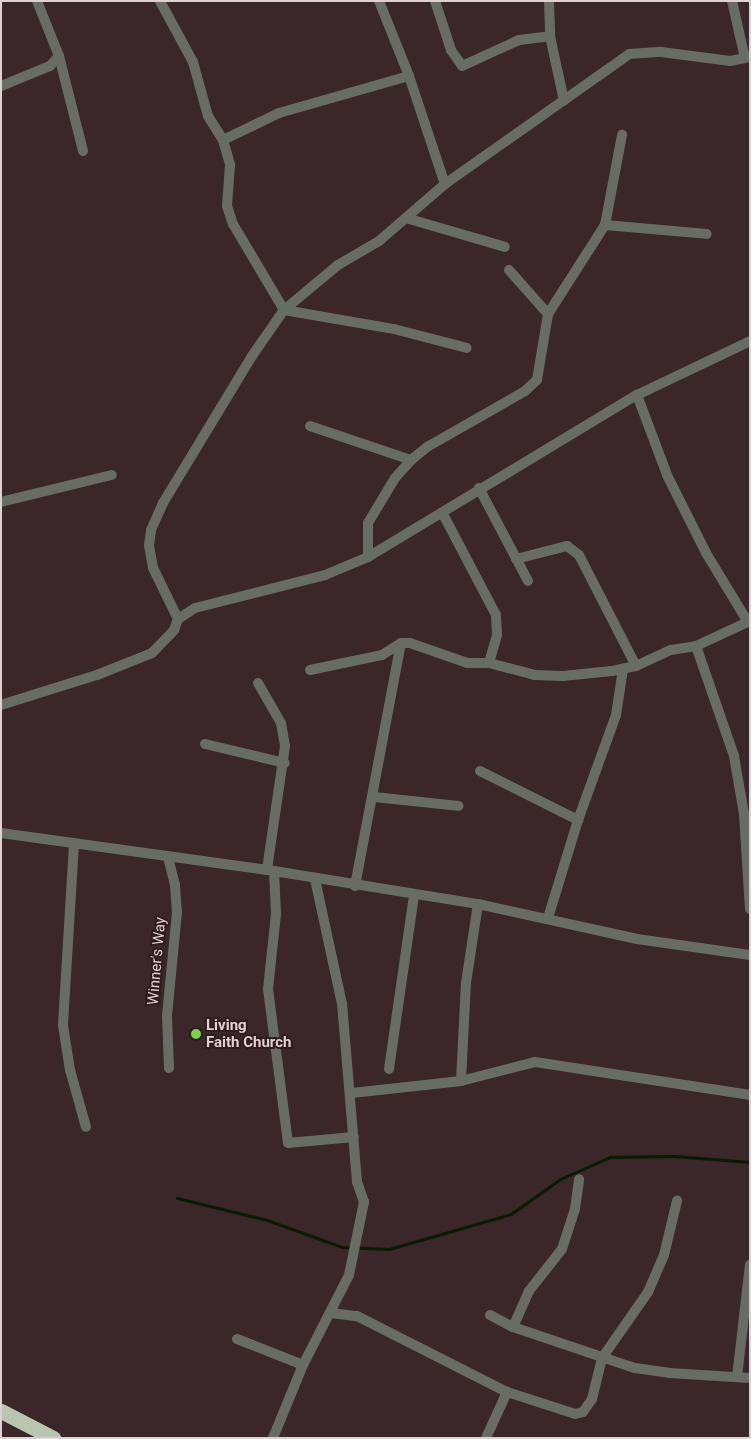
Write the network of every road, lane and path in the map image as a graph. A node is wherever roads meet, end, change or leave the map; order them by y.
1 (37, 1) edge
2 (160, 1) edge
3 (379, 1) edge
4 (435, 1) edge
5 (549, 1) edge
6 (732, 1) edge
7 (550, 36) junction
8 (59, 56) junction
9 (748, 58) edge
10 (409, 76) junction
11 (1, 86) edge
12 (564, 101) junction
13 (622, 135) dead end
14 (223, 140) junction
15 (83, 151) dead end
16 (445, 184) junction
17 (406, 218) junction
18 (605, 225) junction
19 (706, 234) dead end
20 (505, 247) dead end
21 (509, 270) dead end
22 (284, 310) junction
23 (548, 314) junction
24 (750, 340) edge
25 (467, 348) dead end
26 (637, 396) junction
27 (310, 426) dead end
28 (411, 460) junction
29 (112, 476) dead end
30 (479, 488) junction
31 (1, 502) edge
32 (444, 514) junction
33 (368, 557) junction
34 (516, 559) junction
35 (528, 580) dead end
36 (178, 619) junction
37 (749, 622) edge
38 (401, 643) junction
39 (696, 646) junction
40 (489, 663) junction
41 (636, 666) junction
42 (623, 669) junction
43 (310, 670) dead end
44 (258, 683) dead end
45 (1, 704) edge
46 (205, 744) dead end
47 (285, 763) junction
48 (480, 771) dead end
49 (374, 797) junction
50 (459, 806) dead end
51 (578, 820) junction
52 (1, 833) edge
53 (74, 844) junction
54 (168, 857) junction
55 (271, 870) junction
56 (315, 878) junction
57 (355, 886) junction
58 (414, 895) junction
59 (478, 904) junction
60 (750, 909) edge
61 (548, 918) junction
62 (750, 955) edge
63 (169, 1068) dead end
64 (389, 1069) dead end
65 (461, 1081) junction
66 (352, 1093) junction
67 (750, 1095) edge
68 (86, 1127) dead end
69 (354, 1137) junction
70 (579, 1179) dead end
71 (677, 1202) dead end
72 (750, 1265) edge
73 (331, 1313) junction
74 (490, 1315) dead end
75 (514, 1327) junction
76 (237, 1339) dead end
77 (602, 1358) junction
78 (303, 1365) junction
79 (737, 1377) junction
80 (750, 1378) edge
81 (507, 1392) junction
82 (1, 1411) edge
83 (53, 1438) edge
84 (273, 1438) edge
85 (486, 1438) edge

1 - 8 street
2 - 14 street
3 - 10 street
4 - 7 street
5 - 7 street
6 - 9 street
7 - 12 street
8 - 11 street
8 - 15 street
9 - 12 street
10 - 14 street
10 - 16 street
12 - 16 street
13 - 18 street
14 - 22 street
16 - 17 street
17 - 20 street
17 - 22 street
18 - 19 street
18 - 23 street
21 - 23 street
22 - 25 street
22 - 36 street
23 - 28 street
24 - 26 street
26 - 30 street
26 - 37 street
27 - 28 street
28 - 33 street
29 - 31 street
30 - 32 street
30 - 34 street
32 - 33 street
32 - 40 street
33 - 36 street
34 - 35 street
34 - 41 street
36 - 45 street
37 - 39 street
38 - 40 street
38 - 43 street
38 - 49 street
39 - 41 street
39 - 60 street
40 - 42 street
41 - 42 street
42 - 51 street
44 - 47 street
46 - 47 street
47 - 55 street
48 - 51 street
49 - 50 street
49 - 57 street
51 - 61 street
52 - 53 street
53 - 54 street
53 - 68 street
54 - 55 street
54 - 63 street, Winner's Way
55 - 56 street
55 - 69 street
56 - 57 street
56 - 66 street
57 - 58 street
58 - 59 street
58 - 64 street
59 - 61 street
59 - 65 street
61 - 62 street
65 - 66 street
65 - 67 street
66 - 69 street
69 - 73 street
70 - 75 street
71 - 77 street
72 - 79 street
73 - 78 street
73 - 81 street
74 - 75 street
75 - 77 street
76 - 78 street
77 - 79 street
77 - 81 street
78 - 84 street
79 - 80 street
81 - 85 street
82 - 83 highway

